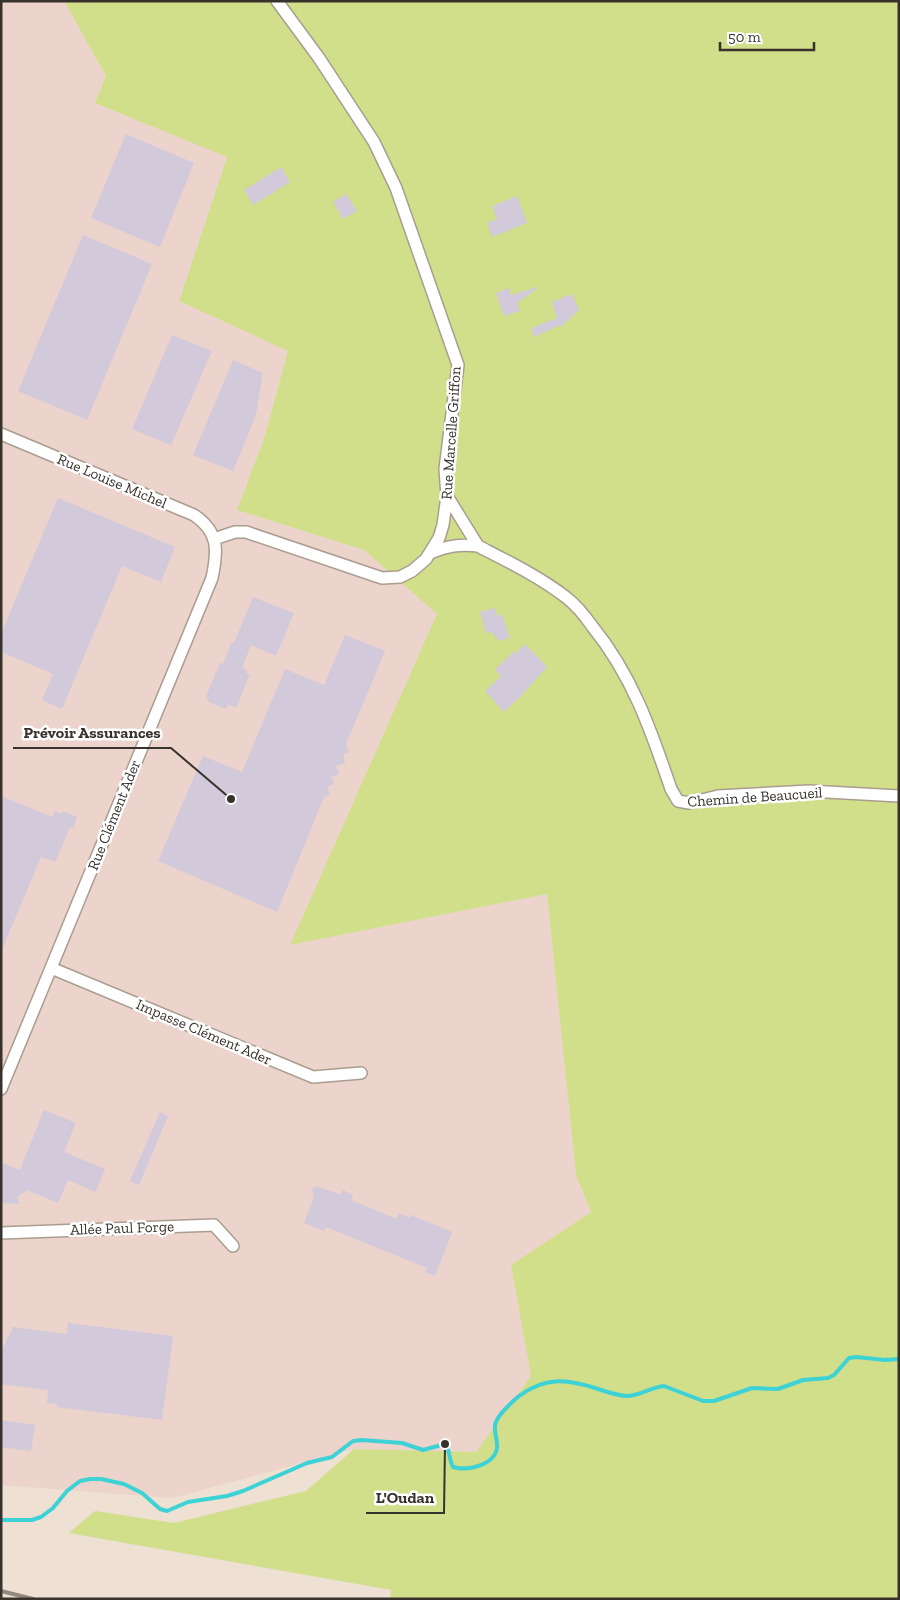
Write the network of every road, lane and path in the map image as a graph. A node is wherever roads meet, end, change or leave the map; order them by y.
1 (277, 1) edge
2 (1, 434) edge
3 (447, 496) junction
4 (214, 539) junction
5 (478, 546) junction
6 (430, 553) junction
7 (899, 796) edge
8 (51, 968) junction
9 (361, 1073) dead end
10 (1, 1089) edge
11 (1, 1233) edge
12 (233, 1246) dead end

1 - 3 street, Rue Marcelle Griffon
2 - 4 street, Rue Louise Michel
3 - 5 street
3 - 6 street, Rue Marcelle Griffon
4 - 6 street, Rue Marcelle Griffon
4 - 8 street, Rue Clément Ader
5 - 6 street, Chemin de Beaucueil
5 - 7 street, Chemin de Beaucueil
8 - 9 street, Impasse Clément Ader
8 - 10 street, Rue Clément Ader
11 - 12 street, Allée Paul Forge

